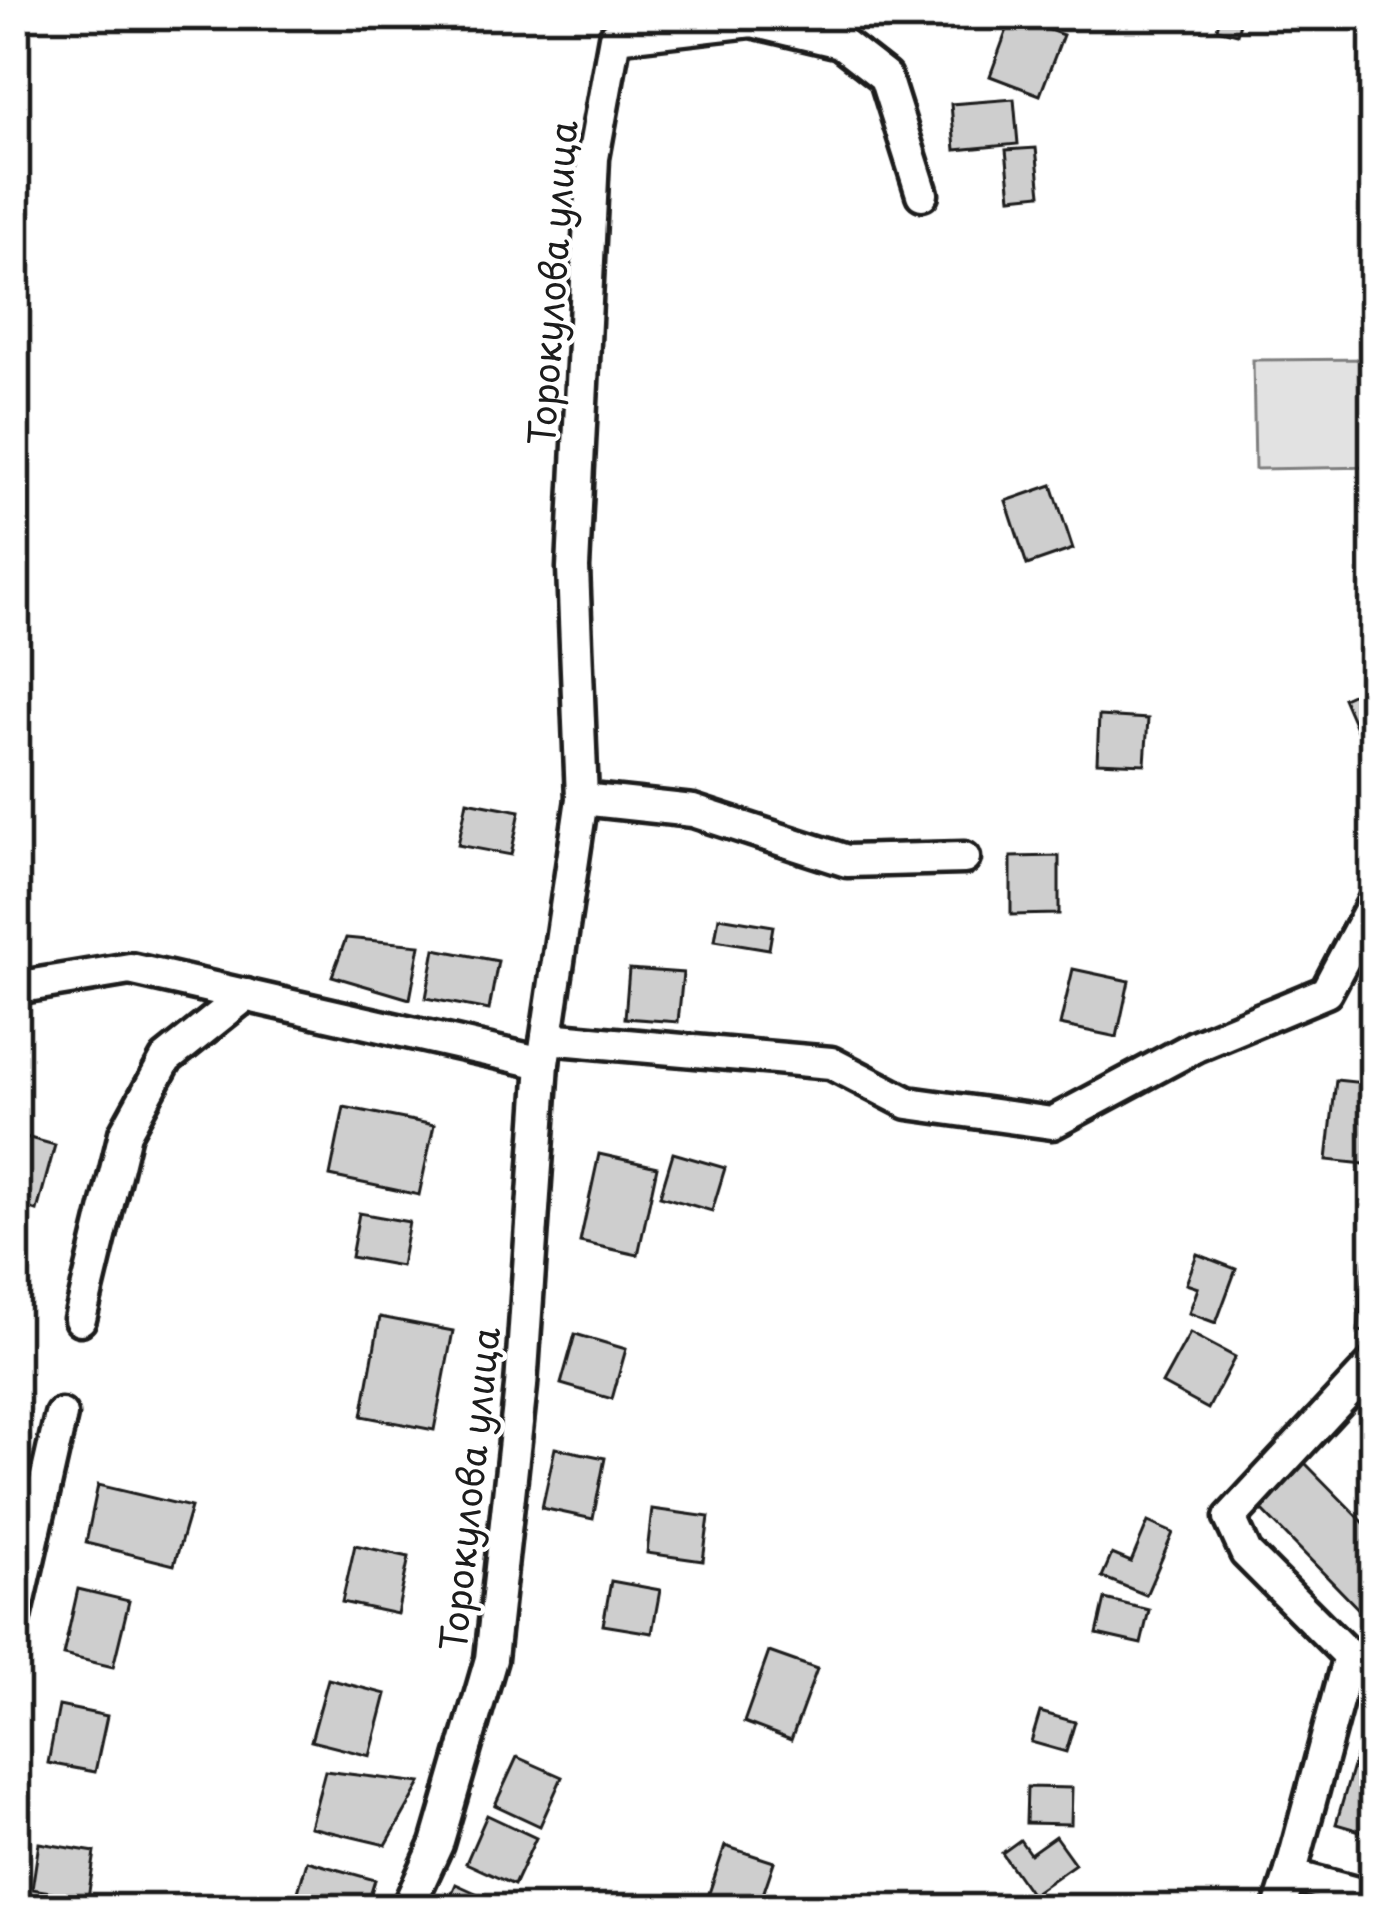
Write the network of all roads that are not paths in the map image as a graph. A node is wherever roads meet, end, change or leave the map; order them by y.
1 (922, 194) dead end
2 (582, 799) junction
3 (964, 858) dead end
4 (1374, 902) edge
5 (15, 988) edge
6 (246, 995) junction
7 (545, 1051) junction
8 (80, 1319) dead end
9 (1374, 1363) edge
10 (61, 1415) dead end
11 (15, 1618) edge
12 (1290, 1875) junction
13 (1374, 1898) edge
14 (407, 1909) edge
15 (1279, 1909) edge

1 - 2 street, Торокулова улица
2 - 3 street
2 - 7 street, Торокулова улица
4 - 7 street
5 - 6 street
6 - 7 street
6 - 8 street
7 - 14 street, Торокулова улица
9 - 12 street
10 - 11 street
12 - 13 street
12 - 15 street

